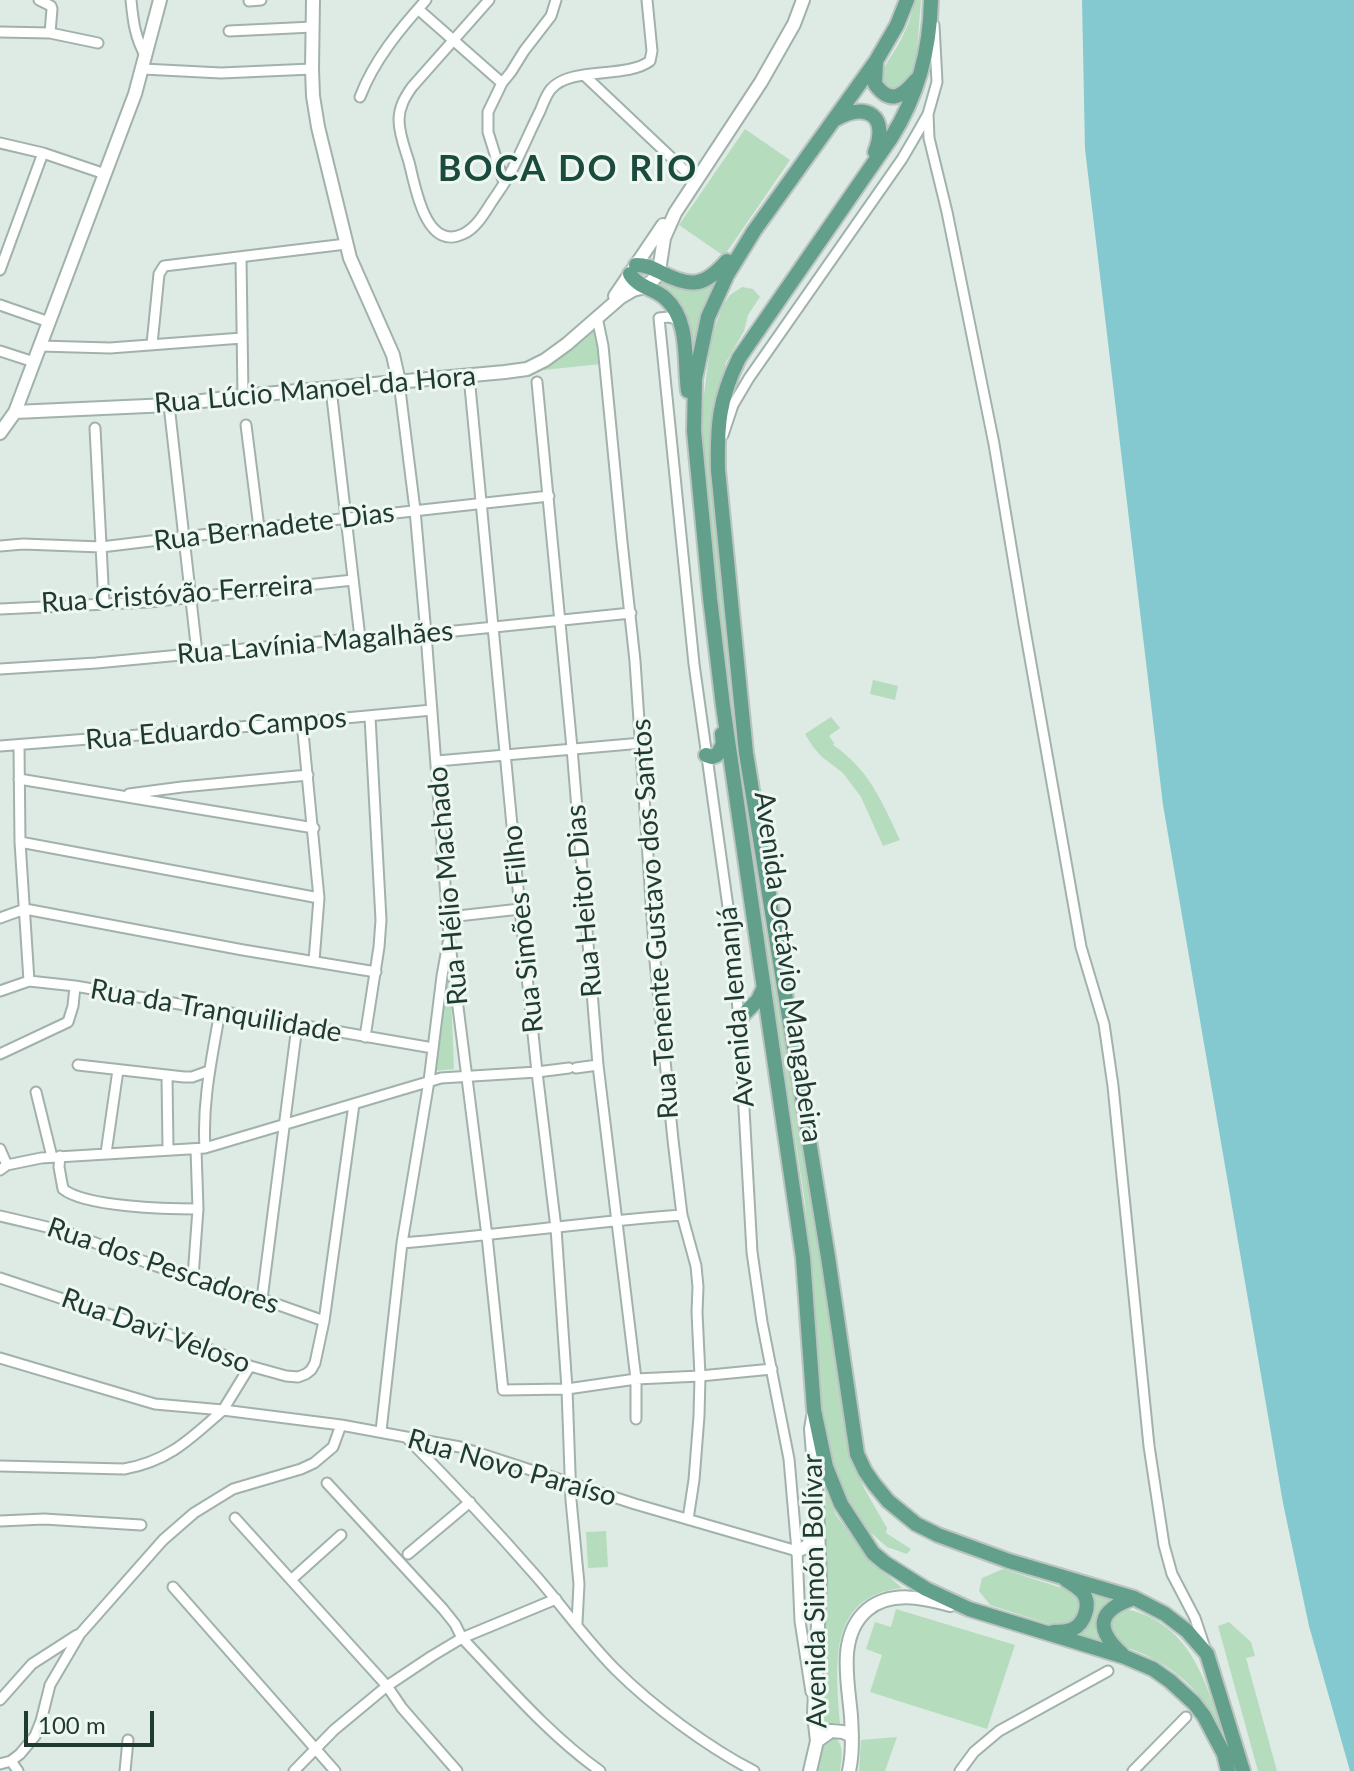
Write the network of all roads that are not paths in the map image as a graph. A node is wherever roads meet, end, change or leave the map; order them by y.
1 (39, 0) edge
2 (131, 0) edge
3 (160, 0) edge
4 (261, 0) edge
5 (313, 0) edge
6 (426, 0) edge
7 (489, 0) edge
8 (556, 0) edge
9 (647, 0) edge
10 (803, 0) edge
11 (907, 0) edge
12 (931, 0) edge
13 (249, 1) edge
14 (418, 9) junction
15 (313, 27) junction
16 (229, 31) dead end
17 (0, 32) edge
18 (50, 33) junction
19 (453, 40) junction
20 (98, 43) dead end
21 (876, 61) junction
22 (145, 63) junction
23 (312, 69) junction
24 (921, 74) junction
25 (585, 76) junction
26 (502, 83) junction
27 (360, 97) dead end
28 (928, 114) junction
29 (833, 121) junction
30 (0, 143) edge
31 (43, 153) junction
32 (105, 174) junction
33 (866, 174) junction
34 (696, 181) junction
35 (504, 183) junction
36 (675, 213) junction
37 (754, 231) junction
38 (346, 244) junction
39 (241, 257) junction
40 (633, 269) junction
41 (0, 270) edge
42 (659, 271) junction
43 (645, 287) junction
44 (0, 305) edge
45 (602, 313) junction
46 (679, 320) junction
47 (49, 322) junction
48 (242, 338) junction
49 (152, 344) junction
50 (40, 346) junction
51 (0, 351) edge
52 (34, 362) junction
53 (469, 376) junction
54 (399, 382) junction
55 (537, 382) dead end
56 (331, 389) junction
57 (243, 396) junction
58 (169, 405) junction
59 (15, 412) junction
60 (246, 425) dead end
61 (95, 428) dead end
62 (694, 431) junction
63 (0, 433) edge
64 (718, 470) junction
65 (549, 496) junction
66 (480, 504) junction
67 (415, 510) junction
68 (347, 518) junction
69 (259, 528) junction
70 (183, 537) junction
71 (0, 546) edge
72 (101, 547) junction
73 (353, 580) junction
74 (190, 598) junction
75 (104, 604) junction
76 (0, 609) edge
77 (631, 613) junction
78 (560, 621) junction
79 (493, 628) junction
80 (426, 634) junction
81 (360, 638) junction
82 (197, 653) junction
83 (0, 669) edge
84 (723, 706) junction
85 (432, 710) junction
86 (370, 717) junction
87 (302, 722) junction
88 (642, 743) junction
89 (0, 746) edge
90 (19, 746) junction
91 (572, 748) junction
92 (507, 755) junction
93 (706, 755) junction
94 (437, 761) junction
95 (308, 775) junction
96 (19, 779) junction
97 (118, 796) junction
98 (314, 828) junction
99 (20, 842) junction
100 (319, 898) junction
101 (25, 909) junction
102 (520, 909) junction
103 (449, 917) junction
104 (0, 918) edge
105 (449, 936) junction
106 (314, 961) junction
107 (376, 972) junction
108 (29, 981) junction
109 (75, 986) junction
110 (765, 987) junction
111 (0, 991) edge
112 (220, 1011) junction
113 (739, 1019) junction
114 (297, 1026) junction
115 (365, 1037) junction
116 (433, 1048) junction
117 (0, 1054) edge
118 (78, 1065) dead end
119 (598, 1065) junction
120 (118, 1070) junction
121 (209, 1071) junction
122 (537, 1072) junction
123 (167, 1076) junction
124 (466, 1076) junction
125 (429, 1081) junction
126 (36, 1092) dead end
127 (354, 1104) junction
128 (285, 1125) junction
129 (200, 1148) junction
130 (0, 1149) edge
131 (168, 1150) junction
132 (106, 1153) junction
133 (56, 1156) junction
134 (4, 1167) edge
135 (198, 1209) junction
136 (682, 1215) junction
137 (0, 1216) edge
138 (618, 1220) junction
139 (556, 1228) junction
140 (487, 1236) junction
141 (402, 1243) junction
142 (193, 1277) junction
143 (0, 1278) edge
144 (262, 1299) junction
145 (324, 1321) junction
146 (0, 1358) edge
147 (250, 1366) junction
148 (772, 1369) junction
149 (700, 1376) junction
150 (636, 1379) junction
151 (567, 1389) junction
152 (223, 1410) junction
153 (814, 1410) junction
154 (636, 1419) dead end
155 (341, 1425) junction
156 (381, 1431) junction
157 (406, 1437) junction
158 (0, 1466) edge
159 (327, 1483) dead end
160 (571, 1483) junction
161 (470, 1502) junction
162 (817, 1504) junction
163 (235, 1518) dead end
164 (688, 1519) junction
165 (0, 1521) edge
166 (141, 1525) dead end
167 (341, 1535) dead end
168 (797, 1551) junction
169 (408, 1554) dead end
170 (1059, 1575) junction
171 (292, 1579) junction
172 (173, 1587) dead end
173 (1134, 1598) junction
174 (556, 1599) junction
175 (969, 1609) junction
176 (577, 1623) junction
177 (1044, 1632) junction
178 (80, 1634) junction
179 (462, 1638) junction
180 (1207, 1654) junction
181 (1125, 1657) junction
182 (1108, 1671) dead end
183 (387, 1686) junction
184 (2, 1692) edge
185 (814, 1715) junction
186 (1186, 1717) dead end
187 (852, 1736) junction
188 (128, 1740) dead end
189 (817, 1741) junction
190 (317, 1749) junction
191 (11, 1761) junction
192 (0, 1764) edge
193 (18, 1771) edge
194 (125, 1771) edge
195 (294, 1771) edge
196 (335, 1771) edge
197 (457, 1771) edge
198 (600, 1771) edge
199 (754, 1771) edge
200 (810, 1771) edge
201 (849, 1771) edge
202 (960, 1771) edge
203 (1133, 1771) edge
204 (1228, 1771) edge
205 (1243, 1771) edge

1 - 18 street
2 - 22 street
3 - 22 street
4 - 13 street
5 - 15 street
6 - 14 street
7 - 19 street
8 - 26 street
9 - 25 street
10 - 34 street
11 - 21 main road, Avenida Octávio Mangabeira
12 - 24 main road, Avenida Octávio Mangabeira
12 - 28 street
14 - 19 street
14 - 27 street
15 - 16 street
15 - 23 street
17 - 18 street
18 - 20 street
19 - 26 street
19 - 35 street
21 - 24 main road
21 - 29 main road, Avenida Octávio Mangabeira
22 - 23 street
22 - 32 street
23 - 38 street
24 - 33 main road, Avenida Octávio Mangabeira
25 - 34 street
25 - 35 street
26 - 35 street
28 - 64 street
28 - 180 street
29 - 33 main road
29 - 37 main road, Avenida Octávio Mangabeira
30 - 31 street
31 - 32 street
31 - 41 street
32 - 47 street
33 - 64 main road, Avenida Octávio Mangabeira
34 - 36 street
36 - 40 street
36 - 42 street
37 - 42 main road
37 - 62 main road, Avenida Octávio Mangabeira
38 - 39 street
38 - 54 street
39 - 48 street
39 - 49 street
40 - 42 main road
40 - 43 main road
40 - 45 street
42 - 43 street
43 - 45 street
43 - 46 main road
44 - 47 street
45 - 53 street, Rua Lúcio Manoel da Hora
45 - 77 street, Rua Tenente Gustavo dos Santos
46 - 62 main road
46 - 93 street, Avenida Iemanjá
47 - 50 street
48 - 49 street
48 - 57 street
49 - 50 street
50 - 52 street
51 - 52 street
52 - 59 street
53 - 54 street, Rua Lúcio Manoel da Hora
53 - 66 street, Rua Simões Filho
54 - 56 street, Rua Lúcio Manoel da Hora
54 - 67 street, Rua Hélio Machado
55 - 65 street, Rua Heitor Dias
56 - 57 street, Rua Lúcio Manoel da Hora
56 - 68 street
57 - 58 street, Rua Lúcio Manoel da Hora
58 - 59 street, Rua Lúcio Manoel da Hora
58 - 70 street
59 - 63 street
60 - 69 street
61 - 72 street
62 - 84 main road, Avenida Octávio Mangabeira
64 - 170 main road, Avenida Octávio Mangabeira
65 - 66 street, Rua Bernadete Dias
65 - 78 street, Rua Heitor Dias
66 - 67 street, Rua Bernadete Dias
66 - 79 street, Rua Simões Filho
67 - 68 street, Rua Bernadete Dias
67 - 80 street, Rua Hélio Machado
68 - 69 street, Rua Bernadete Dias
68 - 73 street
69 - 70 street, Rua Bernadete Dias
70 - 72 street, Rua Bernadete Dias
70 - 74 street
71 - 72 street, Rua Bernadete Dias
72 - 75 street
73 - 74 street, Rua Cristóvão Ferreira
73 - 81 street
74 - 75 street, Rua Cristóvão Ferreira
74 - 82 street
75 - 76 street, Rua Cristóvão Ferreira
77 - 78 street, Rua Lavínia Magalhães
77 - 88 street, Rua Tenente Gustavo dos Santos
78 - 79 street, Rua Lavínia Magalhães
78 - 91 street, Rua Heitor Dias
79 - 80 street, Rua Lavínia Magalhães
79 - 92 street, Rua Simões Filho
80 - 81 street, Rua Lavínia Magalhães
80 - 85 street, Rua Hélio Machado
81 - 82 street, Rua Lavínia Magalhães
82 - 83 street, Rua Lavínia Magalhães
84 - 93 main road
84 - 110 main road, Avenida Octávio Mangabeira
85 - 86 street, Rua Eduardo Campos
85 - 94 street, Rua Hélio Machado
86 - 87 street, Rua Eduardo Campos
86 - 107 street
87 - 90 street, Rua Eduardo Campos
87 - 95 street
88 - 91 street
88 - 136 street, Rua Tenente Gustavo dos Santos
89 - 90 street, Rua Eduardo Campos
90 - 96 street
91 - 92 street
91 - 119 street, Rua Heitor Dias
92 - 94 street
92 - 102 street, Rua Simões Filho
93 - 113 street, Avenida Iemanjá
94 - 103 street, Rua Hélio Machado
95 - 97 street
95 - 98 street
96 - 97 street
96 - 99 street
97 - 98 street
98 - 100 street
99 - 100 street
99 - 101 street
100 - 106 street
101 - 104 street
101 - 106 street
101 - 108 street
102 - 103 street
102 - 122 street, Rua Simões Filho
103 - 105 street, Rua Hélio Machado
105 - 116 street
105 - 124 street, Rua Hélio Machado
106 - 107 street
107 - 115 street
108 - 109 street, Rua da Tranquilidade
108 - 111 street, Rua da Tranquilidade
109 - 112 street, Rua da Tranquilidade
109 - 117 street
110 - 113 main road
110 - 153 main road, Avenida Octávio Mangabeira
112 - 114 street, Rua da Tranquilidade
112 - 121 street
113 - 148 street, Avenida Iemanjá
114 - 115 street, Rua da Tranquilidade
114 - 128 street
115 - 116 street, Rua da Tranquilidade
116 - 125 street
118 - 120 street
119 - 122 street
119 - 138 street, Rua Heitor Dias
120 - 123 street
120 - 132 street
121 - 123 street
121 - 129 street
122 - 124 street
122 - 139 street, Rua Simões Filho
123 - 131 street
124 - 125 street
124 - 140 street, Rua Hélio Machado
125 - 127 street
125 - 141 street
126 - 133 street
127 - 128 street
127 - 145 street
128 - 129 street
128 - 144 street
129 - 131 street
129 - 135 street
130 - 134 street
131 - 132 street
132 - 133 street
133 - 134 street
133 - 135 street
135 - 142 street
136 - 138 street
136 - 149 street, Rua Tenente Gustavo dos Santos
137 - 142 street, Rua dos Pescadores
138 - 139 street
138 - 150 street, Rua Heitor Dias
139 - 140 street
139 - 151 street, Rua Simões Filho
140 - 141 street
140 - 151 street, Rua Hélio Machado
141 - 156 street
142 - 144 street, Rua dos Pescadores
143 - 147 street, Rua Davi Veloso
144 - 145 street, Rua dos Pescadores
145 - 147 street, Rua Davi Veloso
146 - 152 street, Rua Novo Paraíso
147 - 152 street
148 - 149 street
148 - 168 street, Avenida Iemanjá
149 - 150 street
149 - 164 street, Rua Tenente Gustavo dos Santos
150 - 151 street
150 - 154 street, Rua Heitor Dias
151 - 160 street, Rua Simões Filho
152 - 155 street, Rua Novo Paraíso
152 - 158 street
153 - 162 street, Avenida Simón Bolívar
153 - 175 main road, Avenida Octávio Mangabeira
155 - 156 street, Rua Novo Paraíso
155 - 178 street
156 - 157 street, Rua Novo Paraíso
157 - 160 street, Rua Novo Paraíso
157 - 161 street
159 - 179 street
160 - 164 street, Rua Novo Paraíso
160 - 176 street, Rua Simões Filho
161 - 169 street
161 - 174 street
162 - 168 street
162 - 185 street, Avenida Simón Bolívar
163 - 171 street
164 - 168 street, Rua Novo Paraíso
165 - 166 street
167 - 171 street
168 - 185 street, Avenida Iemanjá
170 - 173 main road, Avenida Octávio Mangabeira
170 - 177 main road
171 - 183 street
172 - 190 street
173 - 180 main road, Avenida Octávio Mangabeira
173 - 181 main road
174 - 176 street
174 - 179 street
175 - 177 main road, Avenida Octávio Mangabeira
175 - 187 street, Avenida Simón Bolívar
176 - 199 street
177 - 181 main road, Avenida Octávio Mangabeira
178 - 184 street
178 - 191 street
179 - 183 street
179 - 198 street
180 - 205 main road, Avenida Octávio Mangabeira
181 - 204 main road, Avenida Octávio Mangabeira
182 - 202 street
183 - 190 street
183 - 197 street
185 - 189 street, Avenida Simón Bolívar
186 - 203 street
187 - 189 street
187 - 201 street, Avenida Simón Bolívar
188 - 194 street
189 - 200 street, Avenida Simón Bolívar
190 - 195 street
190 - 196 street
191 - 192 street
191 - 193 street

